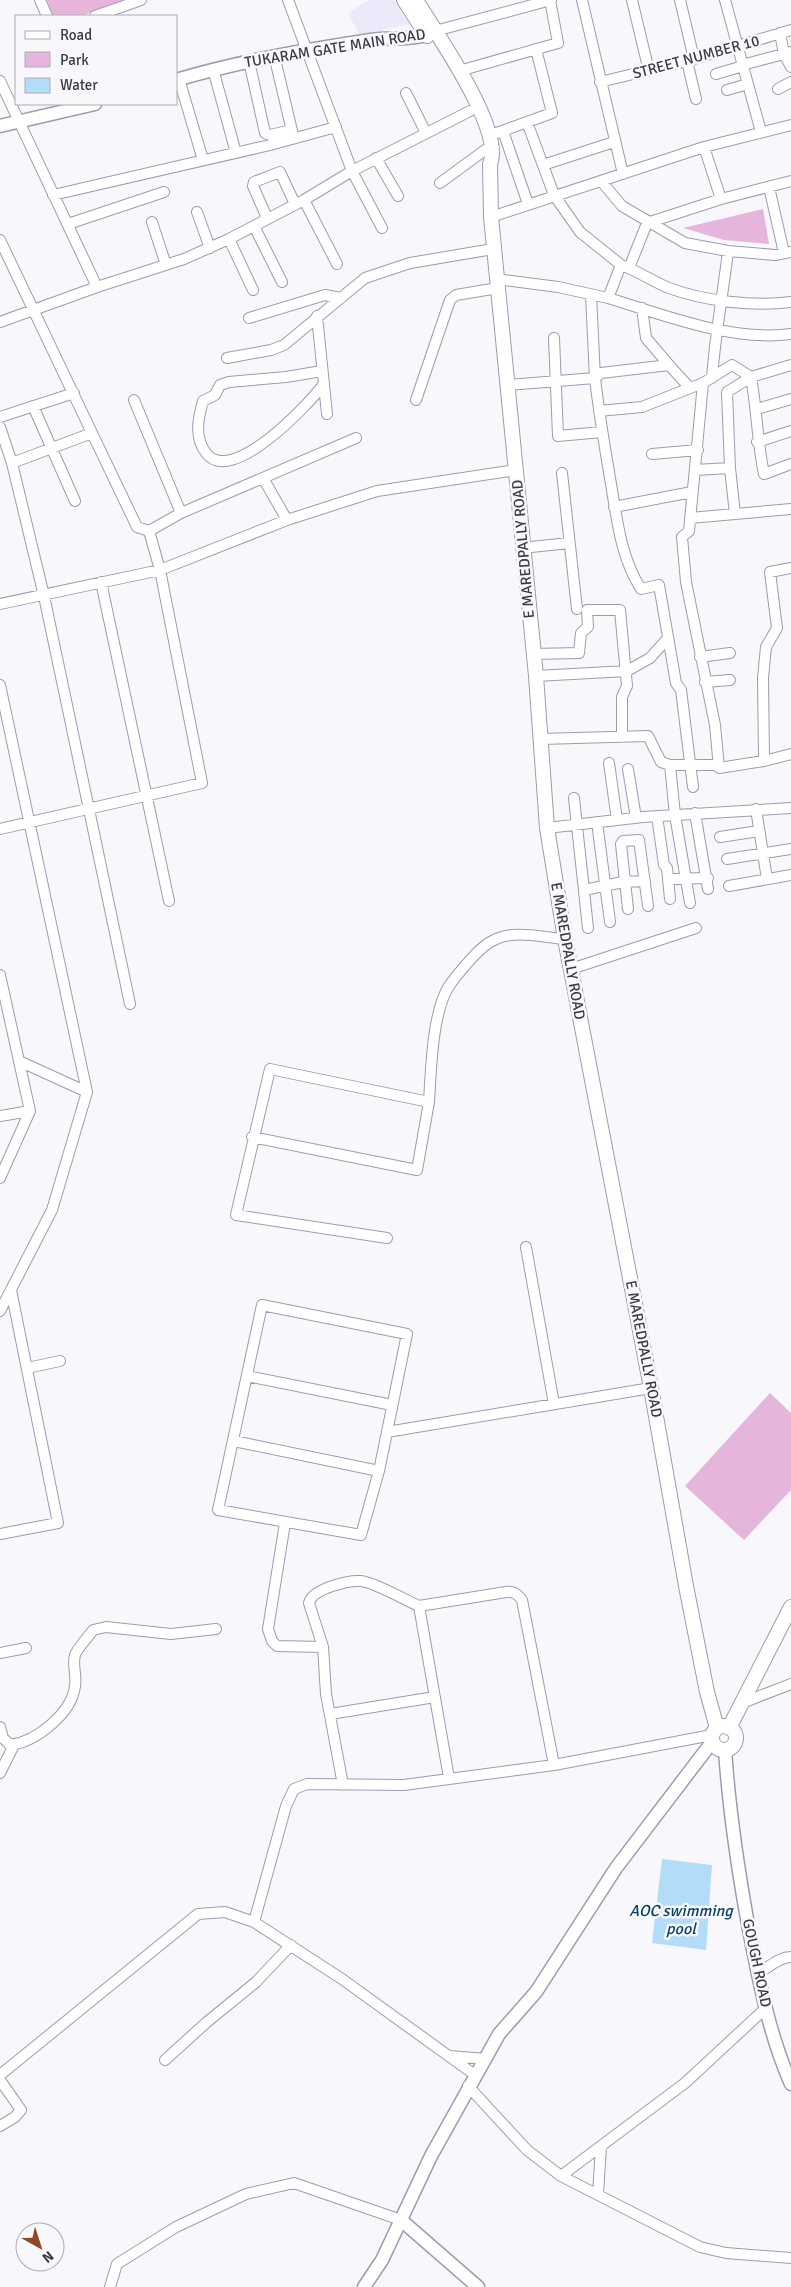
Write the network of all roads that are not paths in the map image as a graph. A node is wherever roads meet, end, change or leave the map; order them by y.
1 (40, 0) edge
2 (141, 0) edge
3 (288, 0) edge
4 (404, 0) edge
5 (416, 0) edge
6 (550, 0) edge
7 (582, 0) edge
8 (632, 0) edge
9 (680, 0) edge
10 (727, 0) edge
11 (47, 15) edge
12 (98, 15) edge
13 (791, 30) edge
14 (431, 33) junction
15 (780, 33) junction
16 (737, 46) junction
17 (536, 49) junction
18 (305, 51) junction
19 (788, 53) edge
20 (274, 55) junction
21 (691, 60) junction
22 (249, 61) junction
23 (743, 66) junction
24 (791, 67) edge
25 (213, 69) junction
26 (459, 71) junction
27 (650, 71) junction
28 (716, 74) dead end
29 (178, 79) edge
30 (0, 81) edge
31 (600, 82) junction
32 (791, 82) edge
33 (748, 84) junction
34 (778, 89) dead end
35 (726, 90) dead end
36 (406, 93) dead end
37 (696, 98) dead end
38 (79, 106) edge
39 (470, 110) junction
40 (18, 122) junction
41 (527, 122) junction
42 (791, 125) edge
43 (0, 126) edge
44 (336, 127) junction
45 (428, 127) junction
46 (761, 132) junction
47 (497, 133) junction
48 (293, 134) junction
49 (614, 142) junction
50 (704, 147) junction
51 (485, 150) junction
52 (236, 153) junction
53 (376, 158) junction
54 (203, 160) junction
55 (490, 164) junction
56 (543, 165) junction
57 (352, 171) junction
58 (623, 174) junction
59 (601, 181) junction
60 (791, 181) edge
61 (440, 184) dead end
62 (769, 187) junction
63 (164, 192) dead end
64 (53, 194) junction
65 (554, 195) junction
66 (398, 196) dead end
67 (721, 199) junction
68 (300, 202) junction
69 (528, 204) junction
70 (197, 212) dead end
71 (491, 217) junction
72 (267, 218) junction
73 (152, 222) dead end
74 (647, 223) junction
75 (68, 224) junction
76 (254, 226) junction
77 (382, 228) dead end
78 (229, 239) junction
79 (0, 240) edge
80 (210, 248) junction
81 (494, 249) junction
82 (728, 251) junction
83 (787, 252) edge
84 (166, 264) junction
85 (337, 264) dead end
86 (625, 266) junction
87 (282, 282) dead end
88 (497, 284) junction
89 (97, 287) junction
90 (253, 290) dead end
91 (591, 295) junction
92 (341, 298) junction
93 (608, 298) junction
94 (722, 300) junction
95 (791, 302) edge
96 (642, 308) junction
97 (32, 309) junction
98 (317, 316) junction
99 (249, 318) dead end
100 (0, 322) edge
101 (716, 329) junction
102 (791, 334) edge
103 (554, 338) dead end
104 (228, 358) dead end
105 (669, 365) junction
106 (791, 365) edge
107 (322, 371) junction
108 (751, 377) junction
109 (595, 378) junction
110 (708, 381) junction
111 (556, 382) junction
112 (324, 384) junction
113 (506, 385) junction
114 (690, 388) junction
115 (74, 393) junction
116 (134, 400) dead end
117 (416, 400) dead end
118 (791, 400) edge
119 (34, 406) junction
120 (757, 409) junction
121 (599, 411) junction
122 (328, 414) dead end
123 (0, 417) edge
124 (0, 427) edge
125 (791, 431) edge
126 (602, 432) junction
127 (92, 433) junction
128 (356, 438) dead end
129 (757, 442) junction
130 (51, 449) junction
131 (698, 450) junction
132 (652, 454) dead end
133 (12, 463) junction
134 (791, 464) edge
135 (730, 468) junction
136 (516, 470) junction
137 (695, 470) junction
138 (562, 473) dead end
139 (263, 478) junction
140 (692, 492) junction
141 (75, 501) dead end
142 (614, 507) junction
143 (791, 508) edge
144 (181, 513) junction
145 (735, 514) junction
146 (690, 518) junction
147 (287, 520) junction
148 (149, 531) junction
149 (569, 543) junction
150 (522, 548) junction
151 (791, 568) edge
152 (160, 570) junction
153 (101, 582) junction
154 (44, 596) junction
155 (0, 604) edge
156 (577, 609) dead end
157 (668, 638) junction
158 (730, 653) dead end
159 (533, 654) junction
160 (700, 657) junction
161 (627, 671) junction
162 (536, 676) junction
163 (730, 680) dead end
164 (705, 682) junction
165 (0, 685) edge
166 (622, 737) junction
167 (540, 739) junction
168 (791, 754) edge
169 (764, 761) junction
170 (609, 764) dead end
171 (670, 765) junction
172 (690, 765) junction
173 (719, 765) junction
174 (628, 768) dead end
175 (693, 787) dead end
176 (148, 795) junction
177 (574, 798) dead end
178 (791, 808) edge
179 (88, 809) junction
180 (756, 810) junction
181 (695, 813) junction
182 (675, 815) junction
183 (657, 816) junction
184 (636, 818) junction
185 (616, 820) junction
186 (30, 822) junction
187 (597, 822) junction
188 (577, 824) junction
189 (547, 828) junction
190 (0, 829) edge
191 (759, 831) junction
192 (720, 837) dead end
193 (791, 849) edge
194 (763, 853) junction
195 (727, 859) dead end
196 (791, 875) edge
197 (685, 877) junction
198 (668, 879) junction
199 (767, 879) junction
200 (645, 881) junction
201 (624, 882) junction
202 (605, 885) junction
203 (729, 886) dead end
204 (584, 890) junction
205 (670, 899) dead end
206 (170, 900) dead end
207 (690, 903) dead end
208 (648, 906) dead end
209 (628, 909) dead end
210 (610, 922) dead end
211 (588, 928) dead end
212 (696, 928) dead end
213 (565, 939) junction
214 (571, 969) junction
215 (0, 975) edge
216 (130, 1004) dead end
217 (19, 1061) junction
218 (87, 1092) junction
219 (429, 1102) junction
220 (30, 1111) junction
221 (0, 1116) edge
222 (252, 1137) junction
223 (0, 1178) edge
224 (387, 1238) dead end
225 (526, 1248) dead end
226 (11, 1290) junction
227 (0, 1311) edge
228 (60, 1361) dead end
229 (27, 1368) junction
230 (247, 1376) junction
231 (651, 1388) junction
232 (554, 1404) junction
233 (392, 1405) junction
234 (387, 1432) junction
235 (234, 1441) junction
236 (379, 1471) junction
237 (285, 1523) junction
238 (0, 1534) edge
239 (419, 1606) junction
240 (791, 1607) edge
241 (216, 1629) dead end
242 (324, 1647) junction
243 (26, 1648) dead end
244 (0, 1653) edge
245 (791, 1684) edge
246 (435, 1697) junction
247 (742, 1703) junction
248 (330, 1714) junction
249 (0, 1727) edge
250 (718, 1733) junction
251 (14, 1745) junction
252 (725, 1750) junction
253 (554, 1765) junction
254 (0, 1773) edge
255 (449, 1778) junction
256 (343, 1785) junction
257 (254, 1922) junction
258 (291, 1945) junction
259 (791, 1957) edge
260 (756, 1973) junction
261 (767, 2007) junction
262 (448, 2056) junction
263 (486, 2059) junction
264 (165, 2060) dead end
265 (0, 2076) edge
266 (0, 2080) edge
267 (472, 2080) junction
268 (791, 2084) edge
269 (0, 2126) edge
270 (601, 2147) junction
271 (561, 2176) junction
272 (598, 2194) junction
273 (402, 2220) junction
274 (791, 2258) edge
275 (110, 2287) edge
276 (364, 2287) edge
277 (478, 2287) edge

1 - 11 street
2 - 12 street
3 - 18 street
4 - 14 main road, E MAREDPALLY ROAD
5 - 14 main road, E MAREDPALLY ROAD
6 - 14 street
6 - 17 street
7 - 31 street
8 - 27 street
9 - 21 street
10 - 16 street
13 - 15 street, STREET NUMBER 10
14 - 18 street, TUKARAM GATE MAIN ROAD
14 - 26 main road, E MAREDPALLY ROAD
14 - 39 main road, E MAREDPALLY ROAD
15 - 16 street, STREET NUMBER 10
15 - 19 street
16 - 21 street, STREET NUMBER 10
16 - 23 street
17 - 26 street
17 - 41 street
18 - 20 street, TUKARAM GATE MAIN ROAD
18 - 44 street
19 - 23 street
19 - 24 street
20 - 22 street, TUKARAM GATE MAIN ROAD
20 - 48 street
21 - 27 street, STREET NUMBER 10
21 - 37 street
22 - 25 street, TUKARAM GATE MAIN ROAD
22 - 48 street
23 - 28 street
23 - 33 street
25 - 29 street, TUKARAM GATE MAIN ROAD
25 - 52 street
26 - 47 main road, E MAREDPALLY ROAD
27 - 31 street, STREET NUMBER 10
29 - 54 street
30 - 40 street
31 - 49 street
32 - 34 street
33 - 35 street
33 - 46 street
36 - 45 street
38 - 40 street
39 - 45 street
39 - 51 main road, E MAREDPALLY ROAD
40 - 43 street
40 - 64 street
41 - 47 street
41 - 56 street
42 - 46 street
44 - 48 street
44 - 57 street
45 - 53 street
46 - 50 street
47 - 55 main road, E MAREDPALLY ROAD
47 - 69 street
48 - 52 street
49 - 56 street
49 - 58 street
50 - 58 street
50 - 67 street
51 - 55 main road, E MAREDPALLY ROAD
51 - 61 street
52 - 54 street
53 - 57 street
53 - 66 street
54 - 64 street
55 - 71 main road, E MAREDPALLY ROAD
56 - 65 street
57 - 68 street
57 - 77 street
58 - 59 street
59 - 65 street
59 - 74 street
60 - 62 street
62 - 67 street
62 - 83 street
63 - 75 street
64 - 75 street
65 - 69 street
65 - 86 street
67 - 74 street
68 - 72 street
68 - 72 street
68 - 85 street
69 - 71 street
70 - 80 street
71 - 81 main road, E MAREDPALLY ROAD
72 - 76 street
73 - 84 street
74 - 82 street
74 - 86 street
75 - 89 street
76 - 78 street
76 - 87 street
78 - 80 street
78 - 90 street
79 - 97 street
80 - 84 street
81 - 88 main road, E MAREDPALLY ROAD
81 - 92 street
82 - 83 street
82 - 94 street
84 - 89 street
86 - 93 street
86 - 94 street
88 - 91 street
88 - 113 main road, E MAREDPALLY ROAD
88 - 117 street
89 - 97 street
91 - 93 street
91 - 109 street
92 - 98 street
92 - 99 street
93 - 96 street
94 - 95 street
94 - 101 street
96 - 101 street
96 - 105 street
97 - 100 street
97 - 115 street
98 - 104 street
98 - 107 street
101 - 102 street
101 - 110 street
103 - 111 street
105 - 109 street
105 - 114 street
106 - 108 street
107 - 112 street
107 - 112 street
108 - 110 street
108 - 120 street
108 - 135 street
109 - 111 street
109 - 121 street
110 - 114 street
110 - 131 street
111 - 113 street
111 - 126 street
112 - 122 street
113 - 136 main road, E MAREDPALLY ROAD
114 - 121 street
115 - 119 street
115 - 127 street
116 - 144 street
118 - 120 street
119 - 123 street
119 - 130 street
120 - 129 street
121 - 126 street
124 - 133 street
125 - 129 street
126 - 142 street
127 - 130 street
127 - 148 street
128 - 139 street
129 - 134 street
130 - 133 street
130 - 141 street
131 - 132 street
131 - 137 street
133 - 154 street
135 - 137 street
135 - 145 street
136 - 147 street
136 - 150 main road, E MAREDPALLY ROAD
137 - 140 street
138 - 149 street
139 - 144 street
139 - 147 street
140 - 142 street
140 - 146 street
142 - 157 street
143 - 145 street
144 - 148 street
145 - 146 street
146 - 160 street
147 - 152 street
148 - 152 street
149 - 150 street
149 - 156 street
150 - 159 main road, E MAREDPALLY ROAD
151 - 169 street
152 - 153 street
152 - 176 street
153 - 154 street
153 - 176 street
154 - 155 street
154 - 179 street
157 - 161 street
157 - 172 street
158 - 160 street
159 - 161 street
159 - 162 main road, E MAREDPALLY ROAD
160 - 164 street
161 - 162 street
161 - 166 street
162 - 167 main road, E MAREDPALLY ROAD
163 - 164 street
164 - 173 street
165 - 186 street
166 - 167 street
166 - 171 street
167 - 189 main road, E MAREDPALLY ROAD
168 - 169 street
169 - 173 street
170 - 185 street
171 - 172 street
171 - 182 street
172 - 173 street
172 - 175 street
174 - 184 street
176 - 179 street
176 - 206 street
177 - 188 street
178 - 180 street
179 - 186 street
179 - 216 street
180 - 181 street
180 - 191 street
181 - 182 street
181 - 197 street
182 - 183 street
182 - 197 street
183 - 184 street
183 - 198 street
184 - 185 street
185 - 187 street
186 - 190 street
186 - 218 street
187 - 188 street
187 - 202 street
188 - 189 street
188 - 204 street
189 - 213 main road, E MAREDPALLY ROAD
191 - 192 street
191 - 194 street
193 - 194 street
194 - 195 street
194 - 199 street
196 - 199 street
197 - 198 street
197 - 207 street
198 - 205 street
199 - 203 street
200 - 201 street
200 - 201 street
200 - 208 street
201 - 202 street
201 - 209 street
202 - 204 street
202 - 210 street
204 - 211 street
212 - 214 street
213 - 214 main road, E MAREDPALLY ROAD
213 - 219 street
214 - 231 main road, E MAREDPALLY ROAD
215 - 217 street
217 - 218 street
217 - 220 street
218 - 226 street
219 - 222 street
219 - 222 street
220 - 221 street
220 - 223 street
222 - 224 street
225 - 232 street
226 - 227 street
226 - 229 street
228 - 229 street
229 - 238 street
230 - 233 street
230 - 233 street
230 - 235 street
231 - 232 street
231 - 250 main road, E MAREDPALLY ROAD
232 - 234 street
233 - 234 street
234 - 236 street
235 - 236 street
235 - 237 street
236 - 237 street
237 - 242 street
239 - 242 street
239 - 246 street
239 - 253 street
240 - 247 main road
241 - 251 street
242 - 248 street
243 - 244 street
245 - 247 street
246 - 248 street
246 - 255 street
247 - 250 main road
248 - 256 street
249 - 251 street
250 - 252 main road
250 - 252 main road
250 - 253 street
250 - 263 street
251 - 254 street
252 - 260 street, GOUGH ROAD
253 - 255 street
255 - 256 street
256 - 257 street
257 - 258 street
257 - 265 street
258 - 262 street
258 - 264 street
259 - 260 street
260 - 261 street, GOUGH ROAD
261 - 268 street, GOUGH ROAD
261 - 270 street
262 - 263 street
262 - 267 street
263 - 267 street
266 - 269 street
267 - 271 street
267 - 273 street
270 - 271 street
270 - 272 street
271 - 272 street
272 - 274 street
273 - 275 street
273 - 276 street
273 - 277 street

